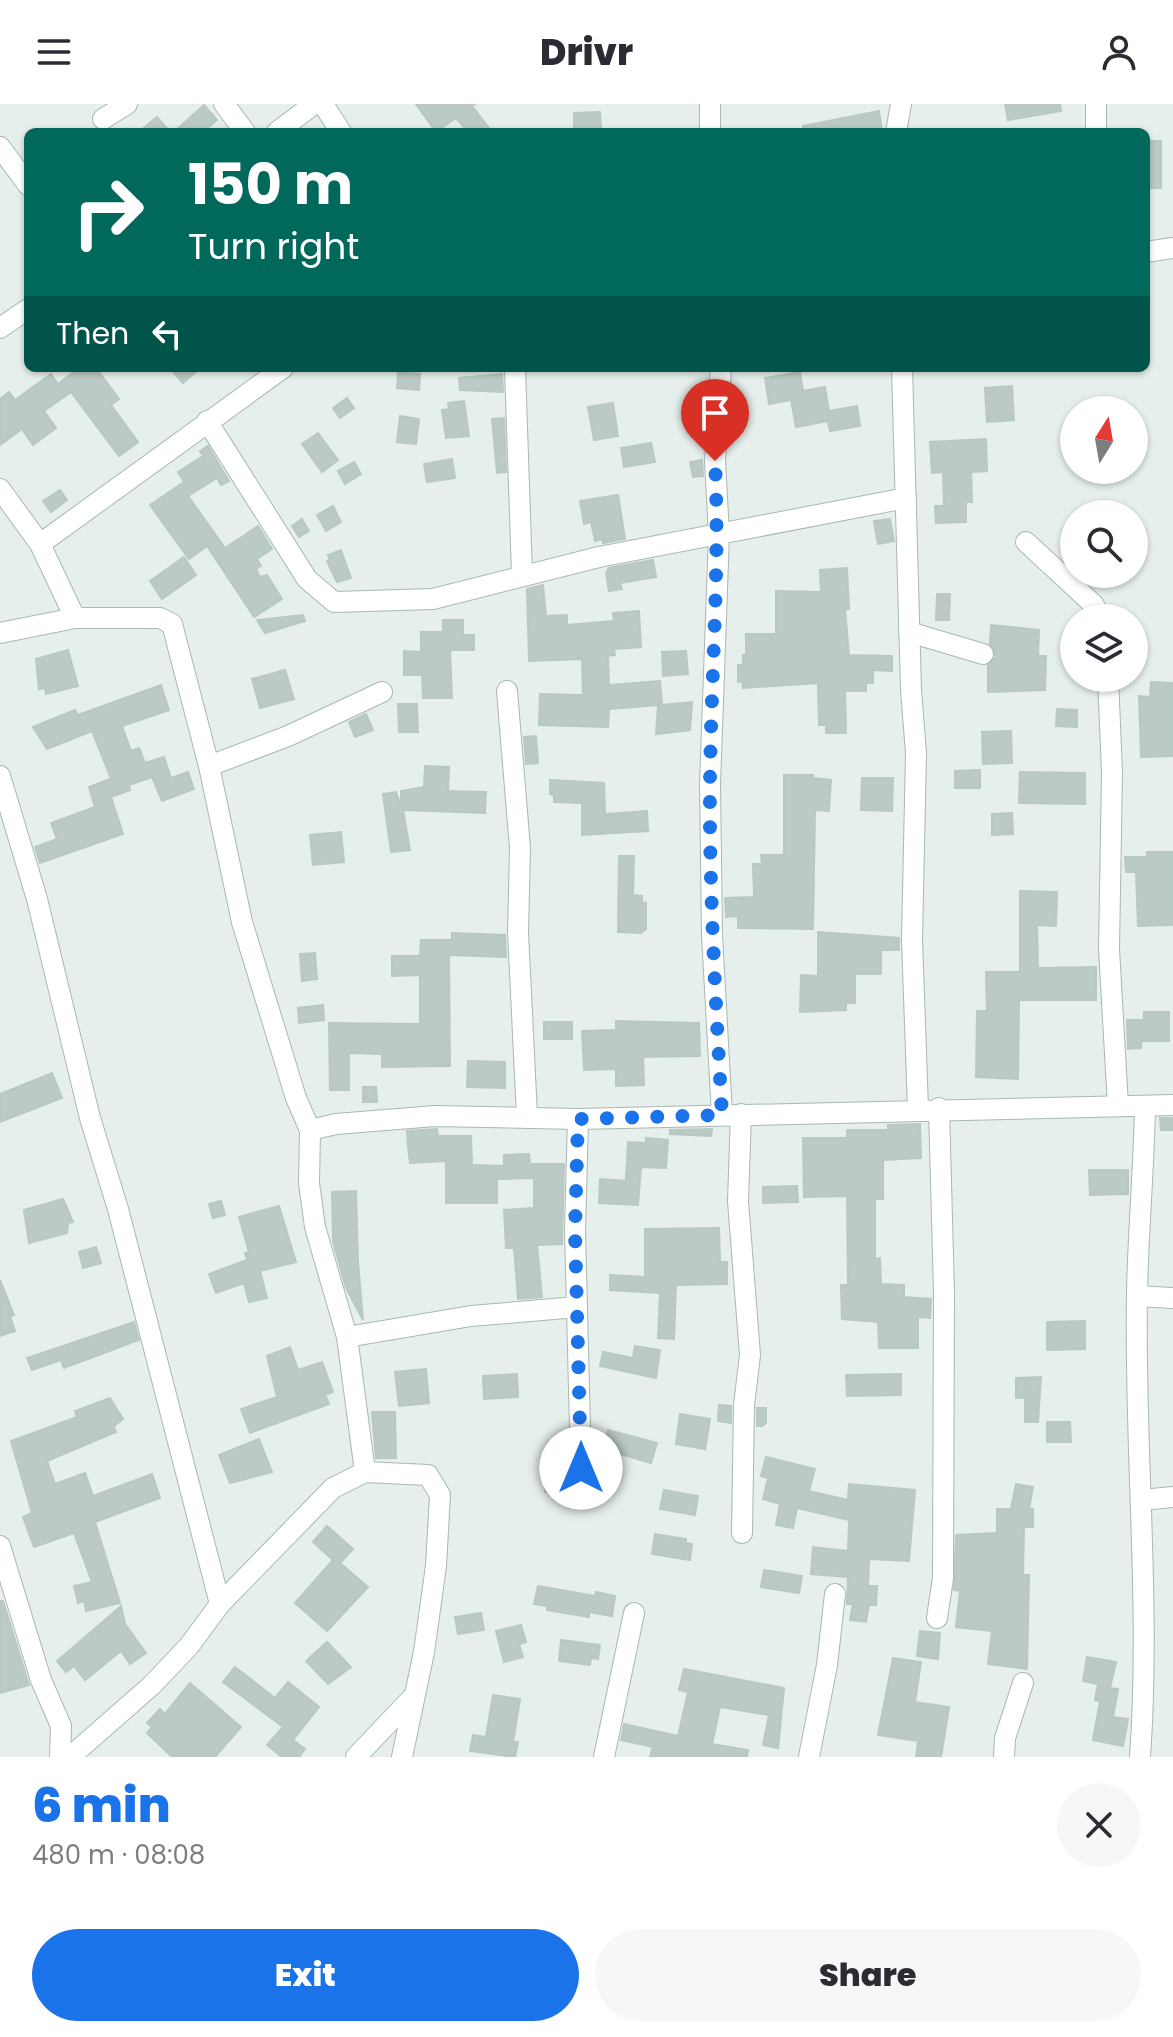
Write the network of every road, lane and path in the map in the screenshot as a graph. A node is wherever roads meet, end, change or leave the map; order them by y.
1 (127, 104) edge
2 (224, 104) edge
3 (314, 104) edge
4 (323, 104) edge
5 (710, 104) edge
6 (901, 104) edge
7 (1096, 104) edge
8 (103, 119) dead end
9 (242, 128) edge
10 (282, 128) edge
11 (338, 128) edge
12 (710, 128) edge
13 (897, 128) edge
14 (1096, 128) edge
15 (0, 147) edge
16 (24, 180) edge
17 (1173, 248) edge
18 (1150, 251) edge
19 (24, 312) edge
20 (0, 328) edge
21 (277, 372) edge
22 (515, 372) edge
23 (721, 372) edge
24 (902, 372) edge
25 (207, 421) junction
26 (0, 489) edge
27 (906, 498) junction
28 (719, 534) junction
29 (1026, 542) dead end
30 (40, 544) junction
31 (522, 574) junction
32 (1093, 604) edge
33 (75, 618) junction
34 (909, 632) junction
35 (0, 633) edge
36 (983, 654) dead end
37 (507, 691) dead end
38 (382, 692) dead end
39 (1109, 692) edge
40 (209, 766) junction
41 (0, 776) edge
42 (1173, 1105) edge
43 (1118, 1106) junction
44 (1145, 1106) junction
45 (939, 1108) junction
46 (918, 1109) junction
47 (731, 1115) junction
48 (527, 1116) junction
49 (578, 1119) junction
50 (310, 1130) junction
51 (1137, 1296) junction
52 (1173, 1298) edge
53 (577, 1307) junction
54 (347, 1337) junction
55 (581, 1468) dead end
56 (365, 1472) junction
57 (1173, 1497) edge
58 (1142, 1500) junction
59 (742, 1533) dead end
60 (0, 1546) edge
61 (6, 1593) edge
62 (835, 1594) dead end
63 (220, 1604) junction
64 (634, 1613) dead end
65 (937, 1618) dead end
66 (1023, 1683) dead end
67 (412, 1697) junction
68 (61, 1726) junction
69 (98, 1733) junction
70 (60, 1757) edge
71 (70, 1757) edge
72 (356, 1757) edge
73 (402, 1757) edge
74 (604, 1757) edge
75 (809, 1757) edge
76 (1004, 1757) edge
77 (1140, 1757) edge

1 - 8 street
2 - 9 street
3 - 10 street
4 - 11 street
5 - 12 street
6 - 13 street
7 - 14 street
15 - 16 street
17 - 18 street
19 - 20 street
21 - 25 street
22 - 31 street
23 - 28 street
24 - 27 street
25 - 30 street
25 - 31 street
26 - 30 street
27 - 28 street
27 - 34 street
28 - 31 street
28 - 47 street
29 - 32 street
30 - 33 street
33 - 35 street
33 - 40 street
34 - 36 street
34 - 46 street
37 - 48 street
38 - 40 street
39 - 43 street
40 - 50 street
41 - 63 street
42 - 44 street
43 - 44 street
43 - 45 street
44 - 51 street
45 - 46 street
45 - 65 street
46 - 47 street
47 - 49 street
47 - 59 street
48 - 49 street
48 - 50 street
49 - 53 street
50 - 54 street
51 - 52 street
51 - 58 street
53 - 54 street
53 - 55 street
54 - 56 street
56 - 63 street
56 - 67 street
57 - 58 street
58 - 77 street
60 - 61 street
61 - 68 street
62 - 75 street
63 - 69 street
64 - 74 street
66 - 76 street
67 - 72 street
67 - 73 street
68 - 69 street
68 - 70 street
69 - 71 street

